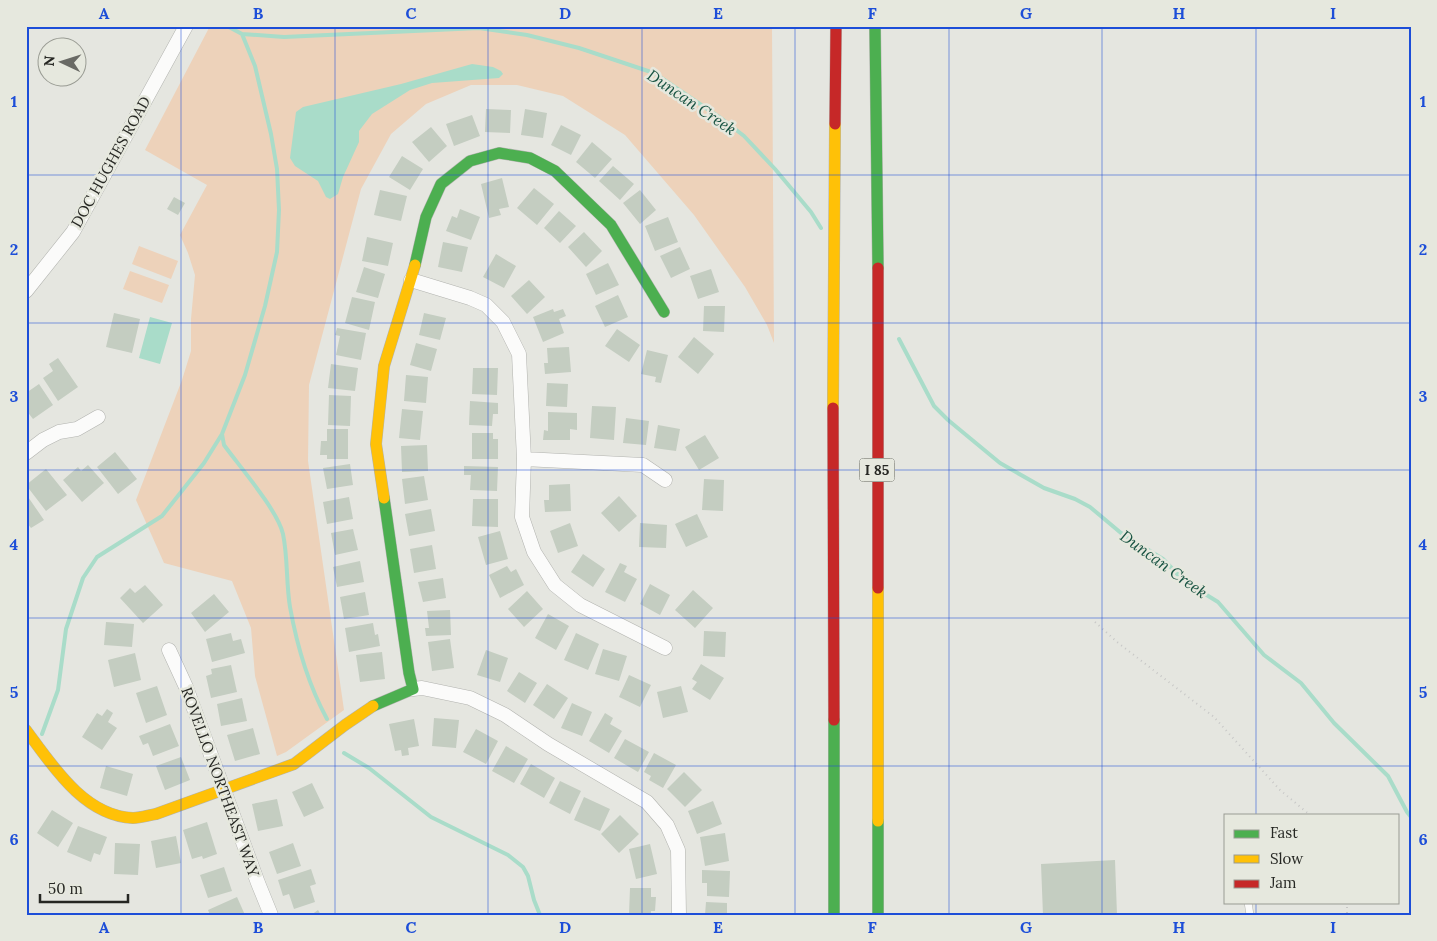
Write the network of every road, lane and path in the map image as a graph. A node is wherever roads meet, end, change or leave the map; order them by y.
1 (186, 26) edge
2 (836, 26) edge
3 (875, 26) edge
4 (411, 280) junction
5 (26, 291) edge
6 (664, 312) dead end
7 (98, 417) dead end
8 (26, 453) edge
9 (524, 459) junction
10 (665, 480) dead end
11 (1095, 622) dead end
12 (666, 648) dead end
13 (168, 650) dead end
14 (413, 689) junction
15 (26, 730) edge
16 (224, 789) junction
17 (1309, 814) edge
18 (271, 915) edge
19 (679, 915) edge
20 (834, 915) edge
21 (878, 915) edge

1 - 5 street, DOC HUGHES ROAD
2 - 20 main road
3 - 21 main road, I 85
4 - 6 main road
4 - 9 street
4 - 14 main road
7 - 8 street
9 - 10 street
9 - 12 street
11 - 17 path
13 - 16 street, ROVELLO NORTHEAST WAY
14 - 16 main road
14 - 19 street
15 - 16 main road
16 - 18 street, ROVELLO NORTHEAST WAY

